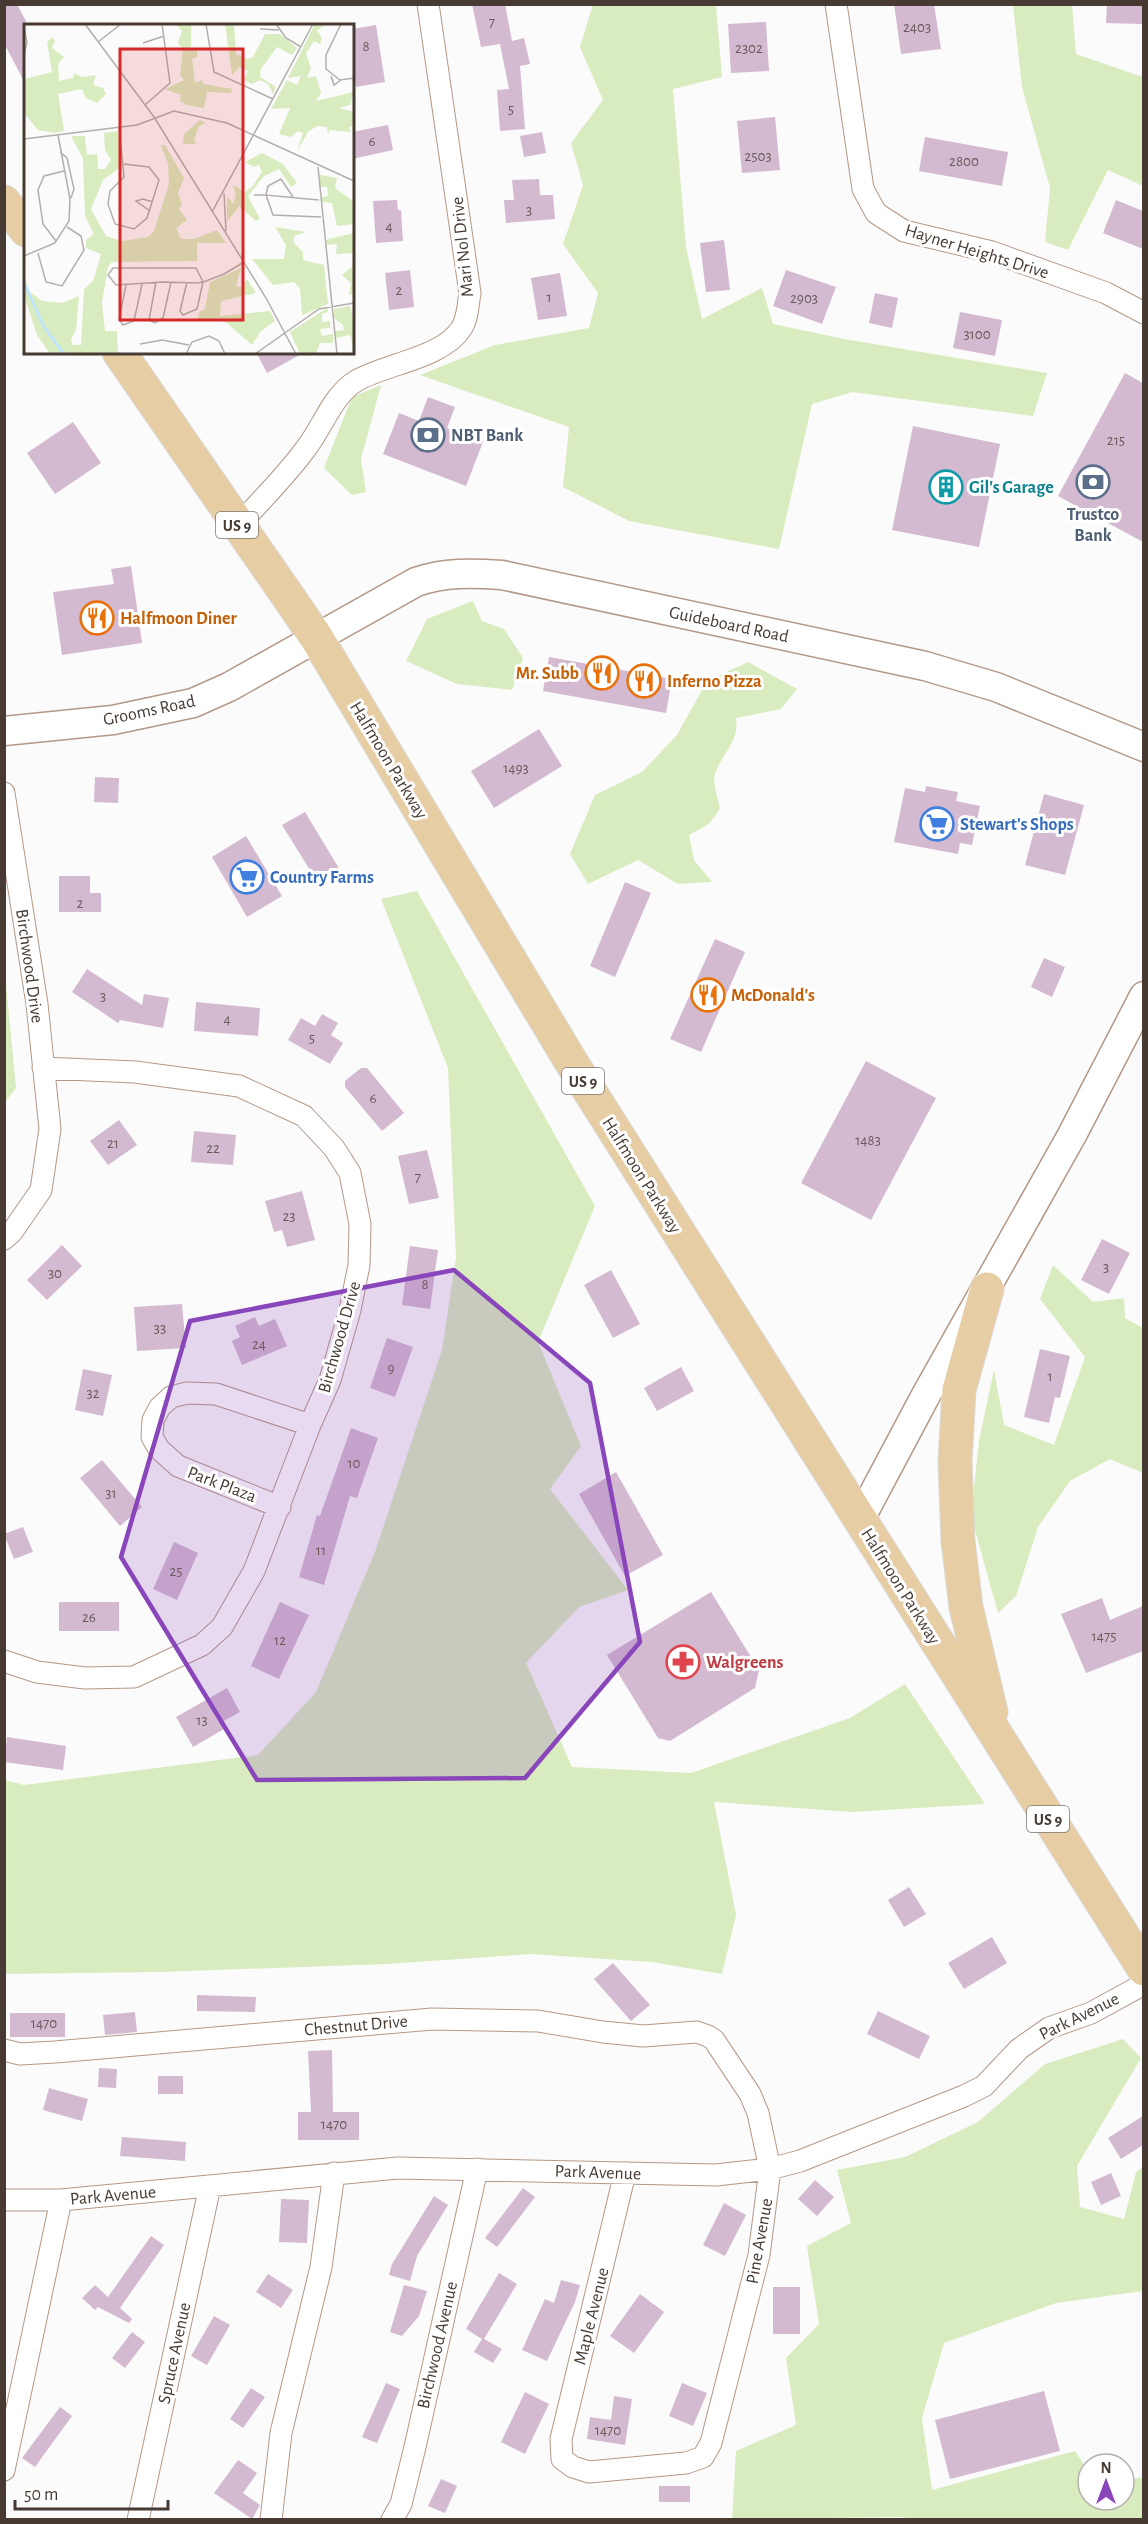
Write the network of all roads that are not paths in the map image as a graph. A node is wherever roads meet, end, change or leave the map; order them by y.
1 (428, 4) edge
2 (836, 4) edge
3 (4, 202) edge
4 (24, 227) edge
5 (1143, 313) edge
6 (121, 354) edge
7 (238, 526) junction
8 (316, 638) junction
9 (4, 731) edge
10 (1143, 747) edge
11 (4, 793) edge
12 (1143, 996) edge
13 (43, 1068) junction
14 (4, 1239) edge
15 (987, 1289) junction
16 (310, 1425) junction
17 (280, 1507) junction
18 (859, 1521) junction
19 (4, 1661) edge
20 (998, 1740) junction
21 (1143, 1969) edge
22 (1143, 1984) edge
23 (708, 2036) joint
24 (4, 2050) edge
25 (477, 2169) junction
26 (770, 2169) junction
27 (625, 2173) junction
28 (334, 2174) junction
29 (210, 2186) junction
30 (4, 2200) edge
31 (61, 2200) junction
32 (13, 2388) edge
33 (562, 2459) joint
34 (4, 2470) edge
35 (138, 2520) edge
36 (271, 2520) edge
37 (392, 2520) edge

1 - 7 street, Mari Nol Drive
2 - 5 street, Hayner Heights Drive
3 - 4 main road
6 - 7 main road, Halfmoon Parkway / US 9
7 - 8 main road, Halfmoon Parkway / US 9
8 - 9 street, Grooms Road
8 - 10 street, Guideboard Road
8 - 18 main road, Halfmoon Parkway / US 9
11 - 13 street, Birchwood Drive
12 - 15 street
13 - 14 street, Birchwood Drive
13 - 16 street, Birchwood Drive
15 - 18 street
15 - 20 main road
16 - 17 street, Birchwood Drive
16 - 17 street, Park Plaza
17 - 19 street, Birchwood Drive
18 - 20 main road, Halfmoon Parkway / US 9
20 - 21 main road, Halfmoon Parkway / US 9
22 - 26 street, Park Avenue
23 - 24 street, Chestnut Drive
23 - 26 street, Pine Avenue
25 - 27 street, Park Avenue
25 - 28 street, Park Avenue
25 - 37 street, Birchwood Avenue
26 - 27 street, Park Avenue
26 - 33 street, Pine Avenue
27 - 33 street, Maple Avenue
28 - 29 street, Park Avenue
28 - 36 street
29 - 31 street, Park Avenue
29 - 35 street, Spruce Avenue
30 - 31 street, Park Avenue
31 - 32 street
32 - 34 street

